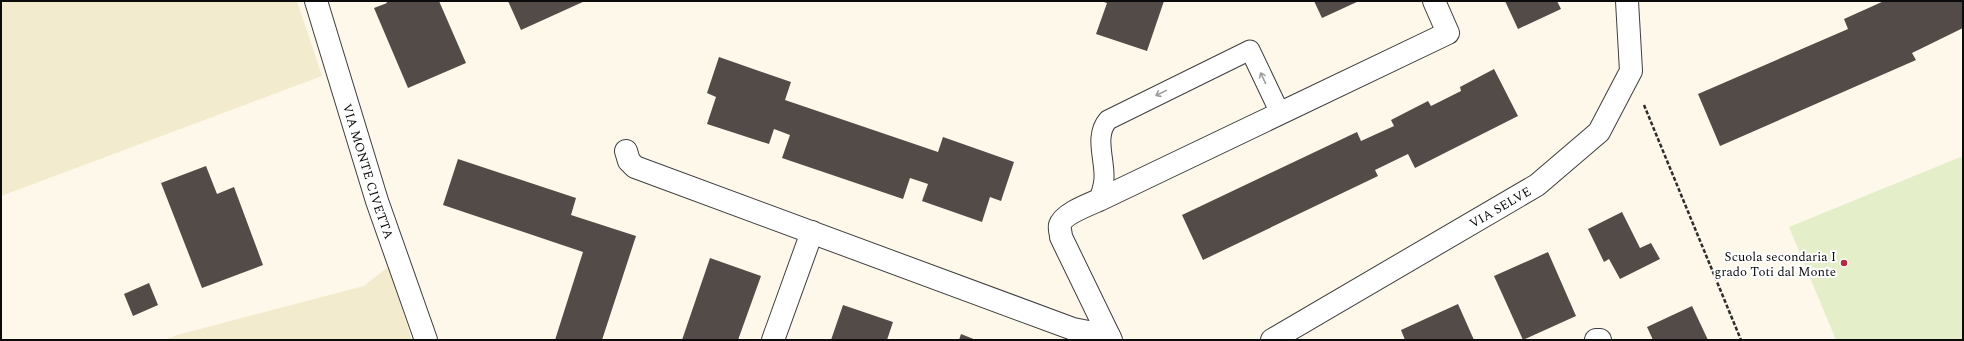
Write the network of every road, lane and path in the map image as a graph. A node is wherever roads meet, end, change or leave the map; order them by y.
1 (316, 1) edge
2 (1434, 1) edge
3 (1627, 1) edge
4 (1631, 71) junction
5 (1280, 114) junction
6 (626, 151) dead end
7 (1099, 200) junction
8 (812, 232) junction
9 (1110, 338) edge
10 (426, 340) edge
11 (773, 340) edge
12 (1272, 340) edge
13 (1596, 340) edge
14 (1600, 340) edge
15 (1741, 340) edge

1 - 10 street, VIA MONTE CIVETTA
2 - 5 street
3 - 4 street
4 - 12 street, VIA SELVE
4 - 15 path
5 - 7 street
5 -> 7 lane
6 - 8 street
7 - 9 street
8 - 9 street
8 - 11 street
13 - 14 street

